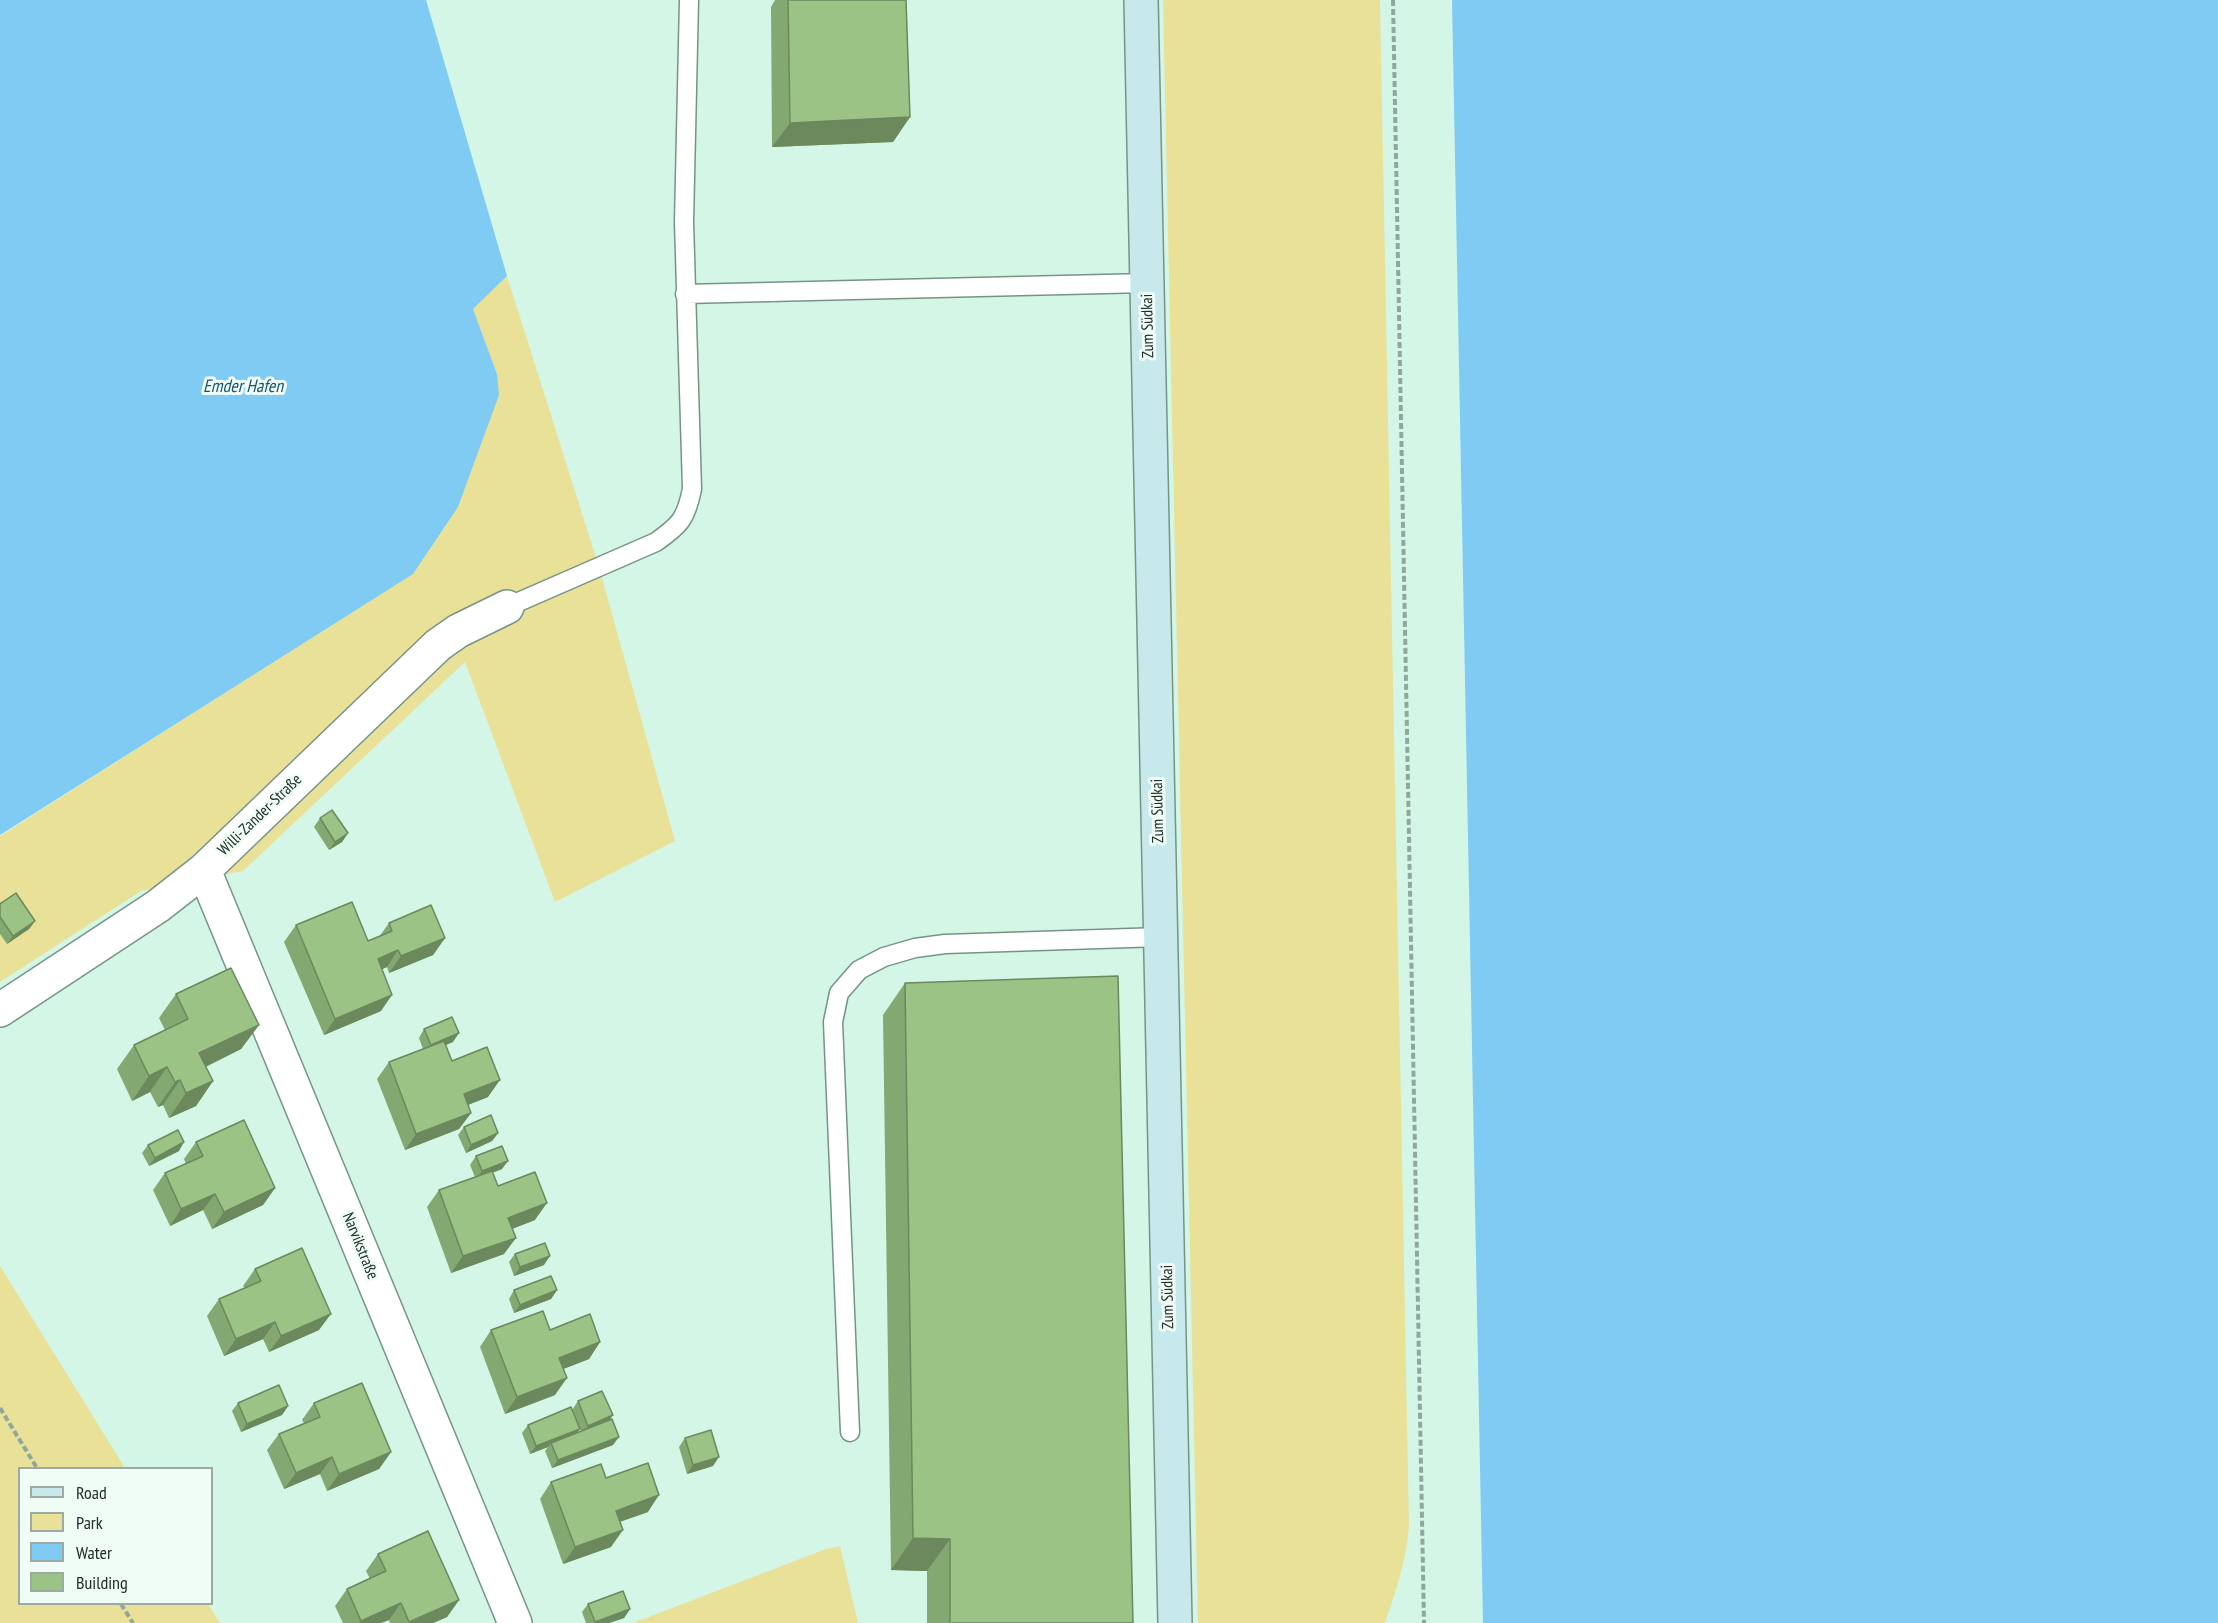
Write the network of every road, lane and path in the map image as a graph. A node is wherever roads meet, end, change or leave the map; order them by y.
1 (689, 0) edge
2 (1141, 0) edge
3 (1393, 0) edge
4 (1148, 283) junction
5 (685, 294) junction
6 (507, 607) joint
7 (204, 870) junction
8 (1161, 937) junction
9 (0, 1010) edge
10 (0, 1408) edge
11 (850, 1432) dead end
12 (36, 1467) edge
13 (122, 1605) edge
14 (133, 1623) edge
15 (515, 1623) edge
16 (1175, 1623) edge
17 (1424, 1623) edge

1 - 5 lane
2 - 4 street, Zum Südkai
3 - 17 path
4 - 5 lane
4 - 8 street, Zum Südkai
5 - 6 lane
6 - 7 street, Willi-Zander-Straße
7 - 9 street, Willi-Zander-Straße
7 - 15 street, Narvikstraße
8 - 11 lane
8 - 16 street, Zum Südkai
10 - 12 path
13 - 14 path

